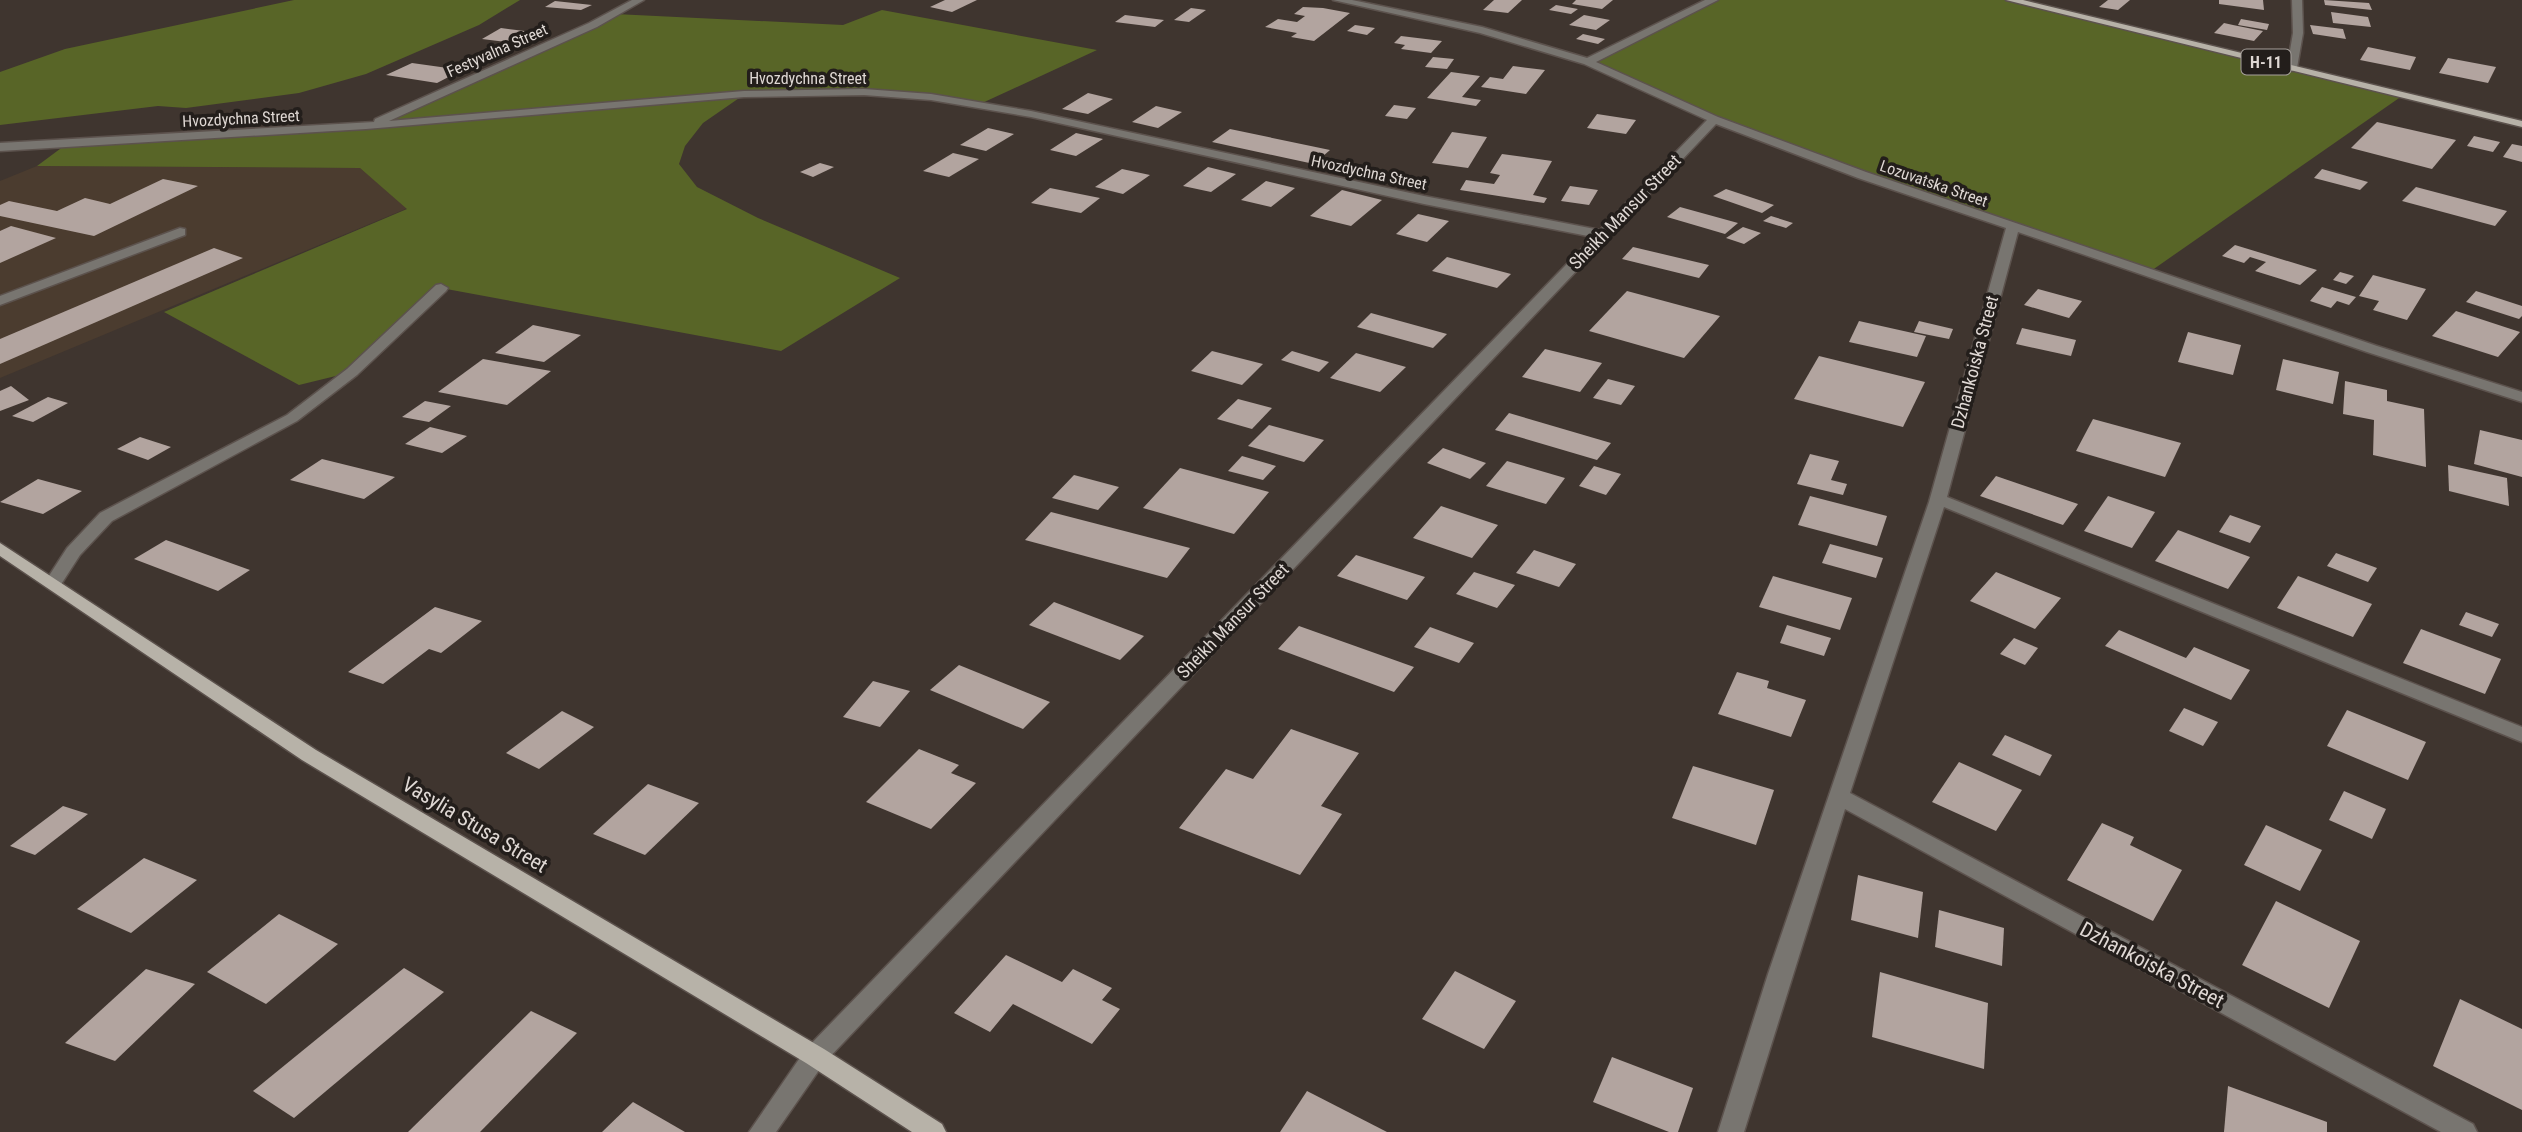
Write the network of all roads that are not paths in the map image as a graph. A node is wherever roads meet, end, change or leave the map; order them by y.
1 (639, 0) edge
2 (1338, 0) edge
3 (1713, 0) edge
4 (2011, 0) edge
5 (2297, 0) edge
6 (1588, 62) junction
7 (2292, 68) junction
8 (1714, 119) junction
9 (2522, 124) edge
10 (366, 126) junction
11 (0, 147) edge
12 (2013, 226) junction
13 (180, 232) dead end
14 (1603, 235) junction
15 (441, 288) dead end
16 (0, 301) edge
17 (2522, 397) edge
18 (1938, 499) junction
19 (0, 548) edge
20 (54, 582) junction
21 (2522, 735) edge
22 (1840, 797) junction
23 (815, 1056) junction
24 (762, 1132) edge
25 (933, 1132) edge
26 (1731, 1132) edge
27 (2464, 1132) edge

1 - 10 street, Festyvalna Street
2 - 6 street, Lozuvatska Street
3 - 6 street
4 - 7 main road, Н-11
5 - 7 street
6 - 8 street, Lozuvatska Street
7 - 9 main road, Н-11
8 - 12 street, Lozuvatska Street
8 - 14 street, Sheikh Mansur Street
10 - 11 street, Hvozdychna Street
10 - 14 street, Hvozdychna Street
12 - 17 street, Lozuvatska Street
12 - 18 street, Dzhankoiska Street
13 - 16 street
14 - 23 street, Sheikh Mansur Street
15 - 20 street
18 - 21 street
18 - 22 street, Dzhankoiska Street
19 - 20 main road, Vasylia Stusa Street
20 - 23 main road, Vasylia Stusa Street
22 - 26 street, Dzhankoiska Street
22 - 27 street, Dzhankoiska Street
23 - 24 street, Sheikh Mansur Street
23 - 25 main road, Vasylia Stusa Street

